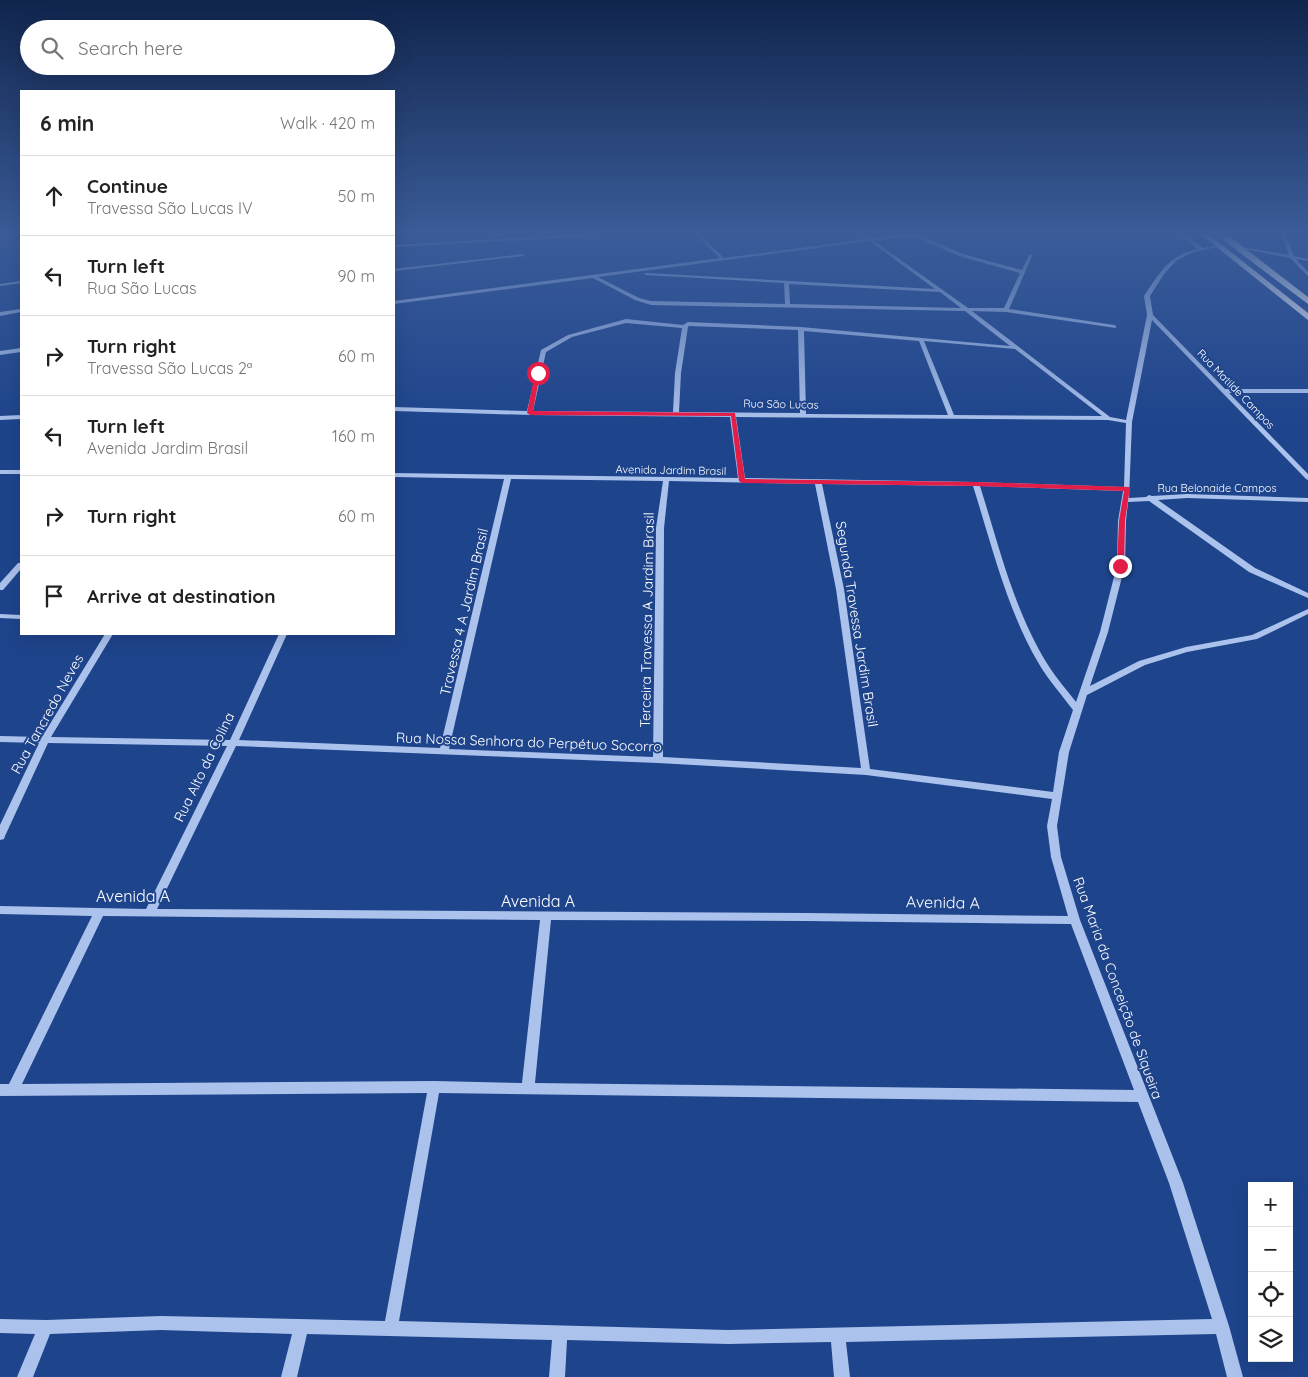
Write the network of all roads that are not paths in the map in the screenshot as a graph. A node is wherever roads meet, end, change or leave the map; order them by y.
1 (438, 297) edge
2 (634, 297) edge
3 (787, 297) edge
4 (950, 297) edge
5 (1011, 297) edge
6 (1147, 297) edge
7 (1284, 297) edge
8 (395, 303) edge
9 (788, 306) junction
10 (966, 309) junction
11 (1006, 310) junction
12 (20, 311) edge
13 (0, 314) edge
14 (1150, 315) junction
15 (1307, 316) edge
16 (686, 326) junction
17 (1114, 327) dead end
18 (801, 329) junction
19 (921, 340) junction
20 (1018, 348) junction
21 (20, 350) edge
22 (543, 351) joint
23 (0, 353) edge
24 (1225, 391) junction
25 (1308, 391) edge
26 (396, 409) edge
27 (530, 413) junction
28 (676, 413) junction
29 (733, 414) junction
30 (803, 415) junction
31 (20, 417) edge
32 (952, 417) junction
33 (0, 418) edge
34 (1108, 418) junction
35 (1129, 422) junction
36 (0, 472) edge
37 (20, 472) edge
38 (395, 475) edge
39 (508, 477) junction
40 (1308, 478) edge
41 (666, 481) junction
42 (742, 481) junction
43 (818, 482) junction
44 (976, 484) junction
45 (1127, 489) junction
46 (1150, 497) junction
47 (1126, 500) junction
48 (1308, 500) edge
49 (20, 566) edge
50 (0, 588) edge
51 (1308, 596) edge
52 (1308, 611) edge
53 (0, 616) edge
54 (20, 617) edge
55 (108, 635) edge
56 (283, 635) edge
57 (1084, 693) junction
58 (1078, 710) junction
59 (0, 739) edge
60 (45, 740) junction
61 (234, 743) junction
62 (444, 752) junction
63 (658, 760) junction
64 (866, 772) junction
65 (1056, 796) junction
66 (0, 836) edge
67 (0, 910) edge
68 (150, 912) junction
69 (99, 913) junction
70 (546, 918) junction
71 (1075, 920) junction
72 (434, 1087) junction
73 (528, 1088) junction
74 (6, 1089) edge
75 (1143, 1096) junction
76 (0, 1326) edge
77 (1222, 1326) junction
78 (301, 1327) junction
79 (391, 1327) junction
80 (46, 1328) junction
81 (560, 1333) junction
82 (838, 1336) junction
83 (24, 1377) edge
84 (289, 1377) edge
85 (557, 1377) edge
86 (842, 1377) edge
87 (1235, 1377) edge

1 - 8 street
2 - 9 street
3 - 9 street
4 - 10 street
5 - 11 street
6 - 14 street, Rua Maria da Conceição de Siqueira
7 - 15 highway
9 - 10 street
10 - 11 street
10 - 20 street
11 - 17 street
12 - 13 street
14 - 24 street, Rua Matilde Campos
14 - 35 street, Rua Maria da Conceição de Siqueira
16 - 18 street
16 - 22 street
16 - 28 street
18 - 19 street
18 - 30 street
19 - 20 street
19 - 32 street
20 - 34 street
21 - 23 street
22 - 27 street
24 - 25 street
24 - 40 street, Rua Matilde Campos
26 - 27 street, Rua São Lucas
27 - 28 street, Rua São Lucas
28 - 29 street, Rua São Lucas
29 - 30 street, Rua São Lucas
29 - 42 street
30 - 32 street, Rua São Lucas
31 - 33 street
32 - 34 street, Rua São Lucas
34 - 35 street, Rua São Lucas
35 - 45 street, Rua Maria da Conceição de Siqueira
36 - 37 street
38 - 39 street, Avenida Jardim Brasil
39 - 41 street, Avenida Jardim Brasil
39 - 62 street, Travessa 4 A Jardim Brasil
41 - 42 street, Avenida Jardim Brasil
41 - 63 street, Terceira Travessa A Jardim Brasil
42 - 43 street, Avenida Jardim Brasil
43 - 44 street, Avenida Jardim Brasil
43 - 64 street, Segunda Travessa Jardim Brasil
44 - 45 street, Avenida Jardim Brasil
44 - 58 street
45 - 47 street, Rua Maria da Conceição de Siqueira
46 - 47 street, Rua Belonaide Campos
46 - 48 street, Rua Belonaide Campos
46 - 51 street
47 - 57 street, Rua Maria da Conceição de Siqueira
49 - 50 street
52 - 57 street
53 - 54 street
55 - 60 street, Rua Tancredo Neves
56 - 61 street, Rua Alto da Colina
57 - 58 street, Rua Maria da Conceição de Siqueira
58 - 65 street, Rua Maria da Conceição de Siqueira
59 - 60 street, Rua Nossa Senhora do Perpétuo Socorro
60 - 61 street, Rua Nossa Senhora do Perpétuo Socorro
60 - 66 street, Rua Tancredo Neves
61 - 62 street, Rua Nossa Senhora do Perpétuo Socorro
61 - 68 street, Rua Alto da Colina
62 - 63 street, Rua Nossa Senhora do Perpétuo Socorro
63 - 64 street, Rua Nossa Senhora do Perpétuo Socorro
64 - 65 street, Rua Nossa Senhora do Perpétuo Socorro
65 - 71 street, Rua Maria da Conceição de Siqueira
67 - 69 street, Avenida A
68 - 69 street, Avenida A
68 - 70 street, Avenida A
69 - 74 street
70 - 71 street, Avenida A
70 - 73 street
71 - 75 street, Rua Maria da Conceição de Siqueira
72 - 73 street
72 - 74 street
72 - 79 street
73 - 75 street
75 - 77 street, Rua Maria da Conceição de Siqueira
76 - 80 street
77 - 82 street
77 - 87 street, Rua Maria da Conceição de Siqueira
78 - 79 street
78 - 80 street
78 - 84 street
79 - 81 street
80 - 83 street
81 - 82 street
81 - 85 street
82 - 86 street

